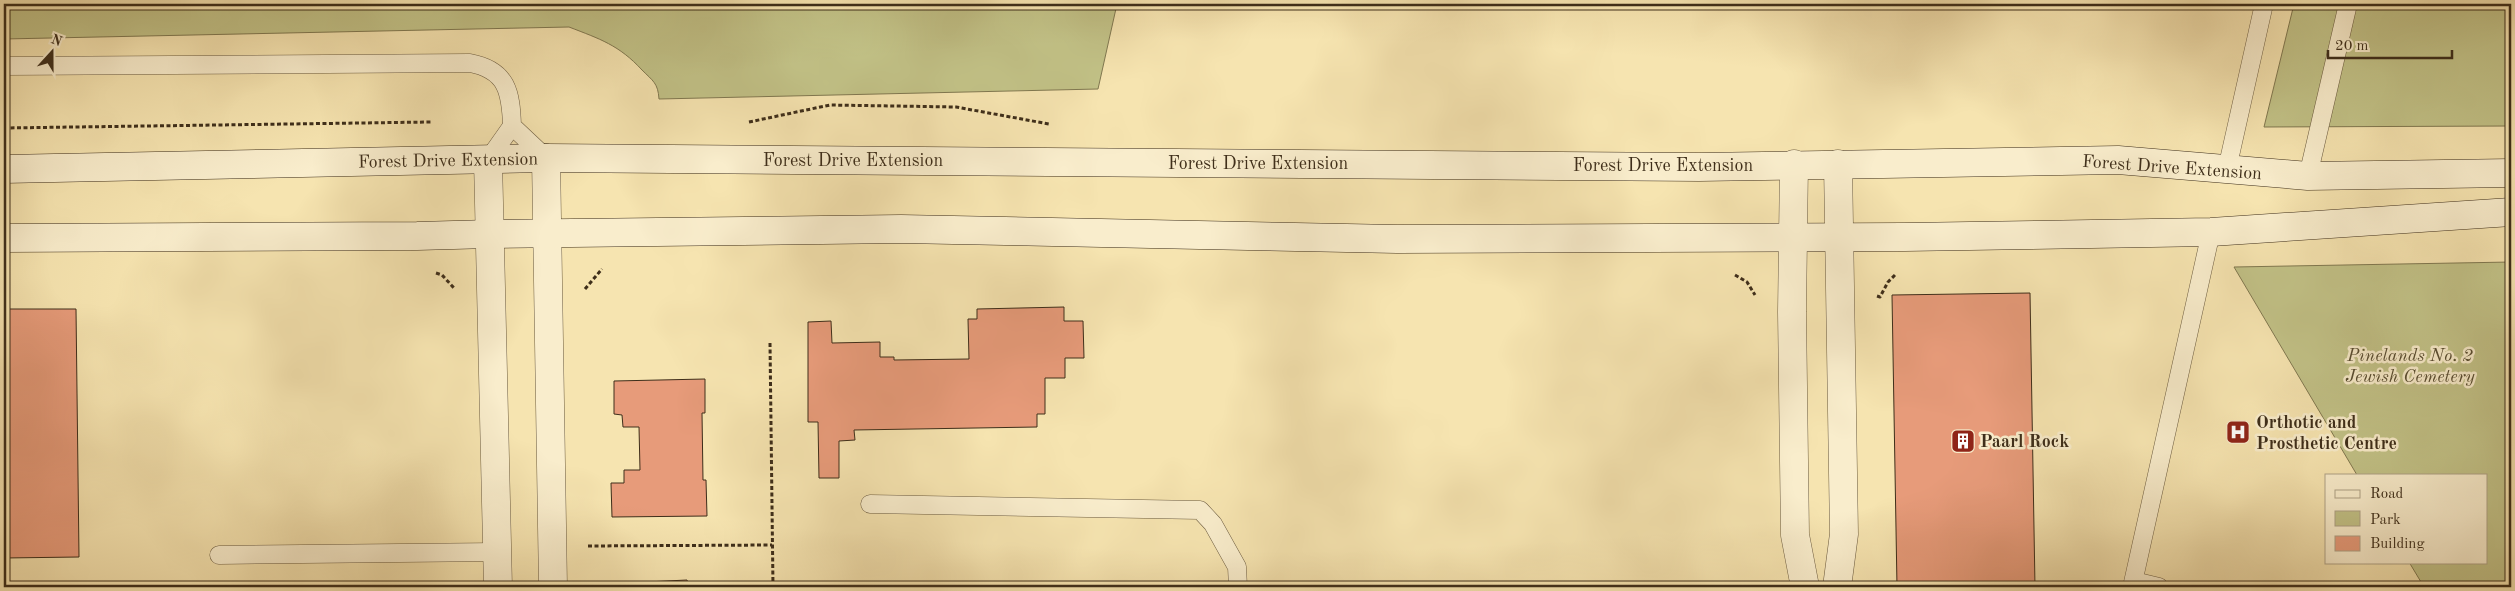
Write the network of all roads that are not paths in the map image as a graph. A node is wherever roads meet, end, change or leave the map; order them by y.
1 (2264, 4) edge
2 (2348, 4) edge
3 (4, 66) edge
4 (512, 126) junction
5 (546, 158) junction
6 (488, 160) junction
7 (1794, 164) junction
8 (1838, 164) junction
9 (4, 169) edge
10 (2227, 170) junction
11 (2511, 173) edge
12 (2308, 176) junction
13 (2511, 212) edge
14 (2211, 232) junction
15 (547, 233) junction
16 (490, 234) junction
17 (4, 238) edge
18 (1793, 238) junction
19 (1839, 238) junction
20 (870, 504) dead end
21 (497, 552) junction
22 (219, 555) dead end
23 (2133, 584) edge
24 (498, 587) edge
25 (553, 587) edge
26 (1238, 587) edge
27 (1805, 587) edge
28 (1837, 587) edge
29 (2159, 587) edge

1 - 10 lane
2 - 12 lane
3 - 4 lane
4 - 5 lane
4 - 6 lane
5 - 6 street, Forest Drive Extension
5 - 7 street, Forest Drive Extension
5 - 15 street
6 - 9 street, Forest Drive Extension
6 - 16 street
7 - 8 street, Forest Drive Extension
7 - 18 street
8 - 10 street, Forest Drive Extension
8 - 19 street
10 - 12 street, Forest Drive Extension
11 - 12 street, Forest Drive Extension
13 - 14 street
14 - 19 street
14 - 23 lane
15 - 16 street
15 - 18 street
15 - 25 street
16 - 17 street
16 - 21 street
18 - 19 street
18 - 27 street
19 - 28 street
20 - 26 lane
21 - 22 lane
21 - 24 street
23 - 29 lane

